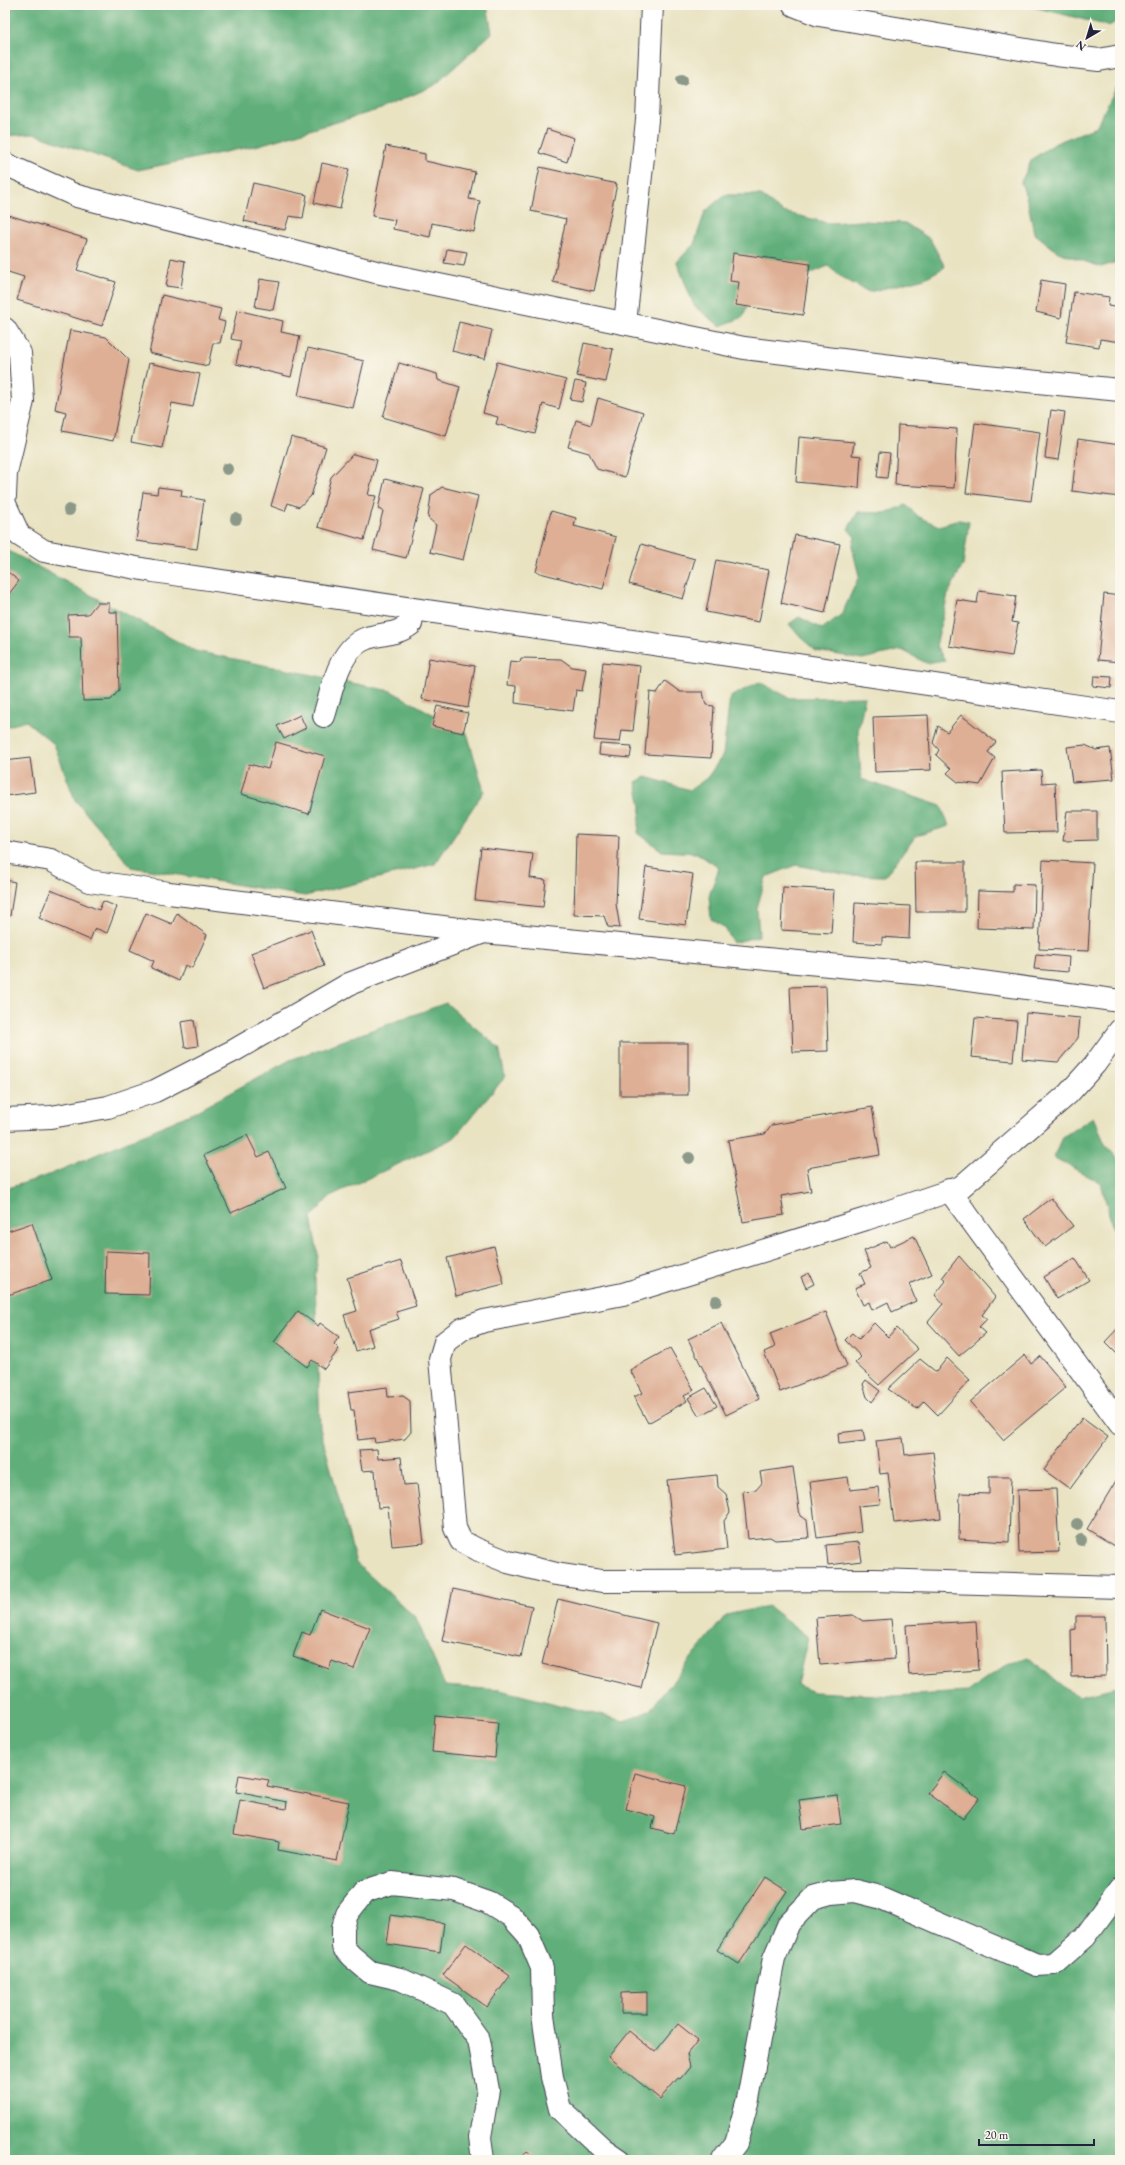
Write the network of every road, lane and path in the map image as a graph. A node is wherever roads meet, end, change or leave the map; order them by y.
1 (652, 5) edge
2 (794, 5) edge
3 (1120, 56) edge
4 (5, 164) edge
5 (625, 324) junction
6 (5, 329) edge
7 (1120, 390) edge
8 (5, 496) edge
9 (5, 504) edge
10 (414, 610) junction
11 (1120, 712) edge
12 (324, 716) dead end
13 (5, 852) edge
14 (483, 932) junction
15 (1120, 1001) edge
16 (1120, 1030) edge
17 (5, 1120) edge
18 (949, 1190) junction
19 (1120, 1424) edge
20 (1120, 1587) edge
21 (1120, 1889) edge
22 (483, 2160) edge
23 (619, 2160) edge
24 (722, 2160) edge

1 - 5 street
2 - 3 street
4 - 5 street
5 - 7 street
6 - 8 street
9 - 10 street
10 - 11 street
10 - 12 street
13 - 14 street
14 - 15 street
14 - 17 street
16 - 18 street
18 - 19 street
18 - 20 street
21 - 24 street
22 - 23 street

